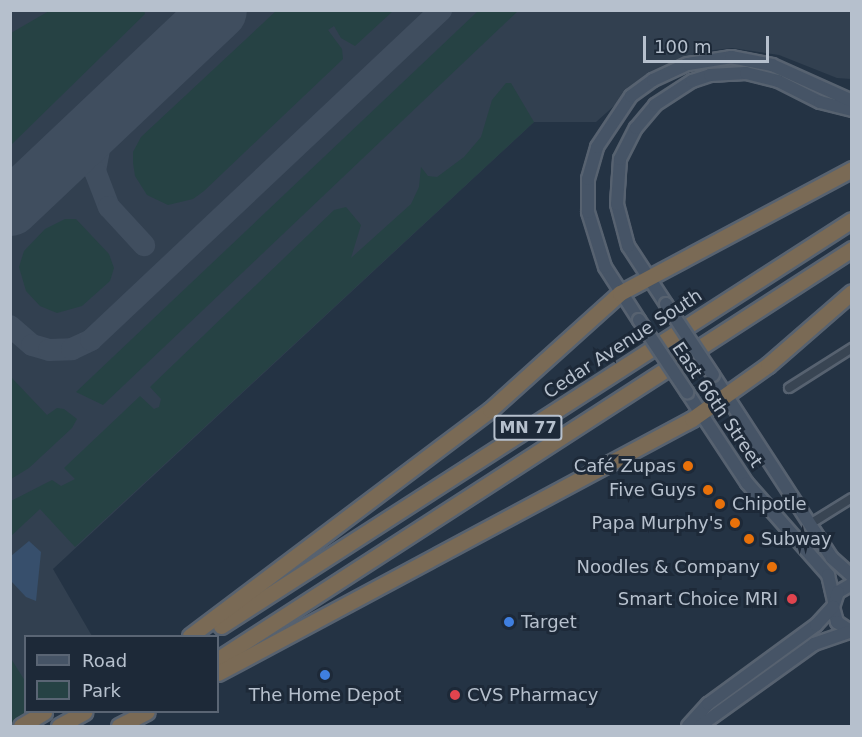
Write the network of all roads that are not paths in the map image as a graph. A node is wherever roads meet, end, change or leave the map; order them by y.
1 (852, 102) edge
2 (852, 110) edge
3 (852, 169) edge
4 (852, 220) edge
5 (852, 249) edge
6 (648, 276) junction
7 (852, 292) edge
8 (620, 293) junction
9 (852, 348) edge
10 (789, 388) dead end
11 (727, 397) junction
12 (701, 413) junction
13 (852, 498) edge
14 (810, 524) junction
15 (852, 576) edge
16 (852, 584) edge
17 (834, 603) junction
18 (850, 632) edge
19 (191, 635) edge
20 (206, 635) edge
21 (787, 646) junction
22 (219, 658) edge
23 (219, 673) edge
24 (757, 686) junction
25 (41, 713) edge
26 (80, 713) edge
27 (133, 713) edge
28 (143, 713) edge
29 (62, 725) edge
30 (21, 726) edge
31 (113, 726) edge
32 (120, 726) edge
33 (688, 726) edge
34 (700, 726) edge

1 - 8 street, East 66th Street
2 - 6 street, East 66th Street
3 - 6 highway
4 - 20 highway, Cedar Avenue South / MN 77
5 - 22 highway, MN 77
6 - 8 highway
6 - 11 street, East 66th Street, bridge
7 - 11 highway
8 - 12 street, East 66th Street, bridge
8 - 19 highway
9 - 10 street
11 - 12 highway
11 - 14 street, East 66th Street
12 - 17 street, East 66th Street
12 - 23 highway
13 - 14 street
14 - 15 street, East 66th Street
16 - 17 street
17 - 18 street, East 66th Street
17 - 21 street
18 - 24 street
21 - 24 street
21 - 33 street
24 - 34 street
25 - 30 highway
26 - 29 highway
27 - 31 highway
28 - 32 highway

